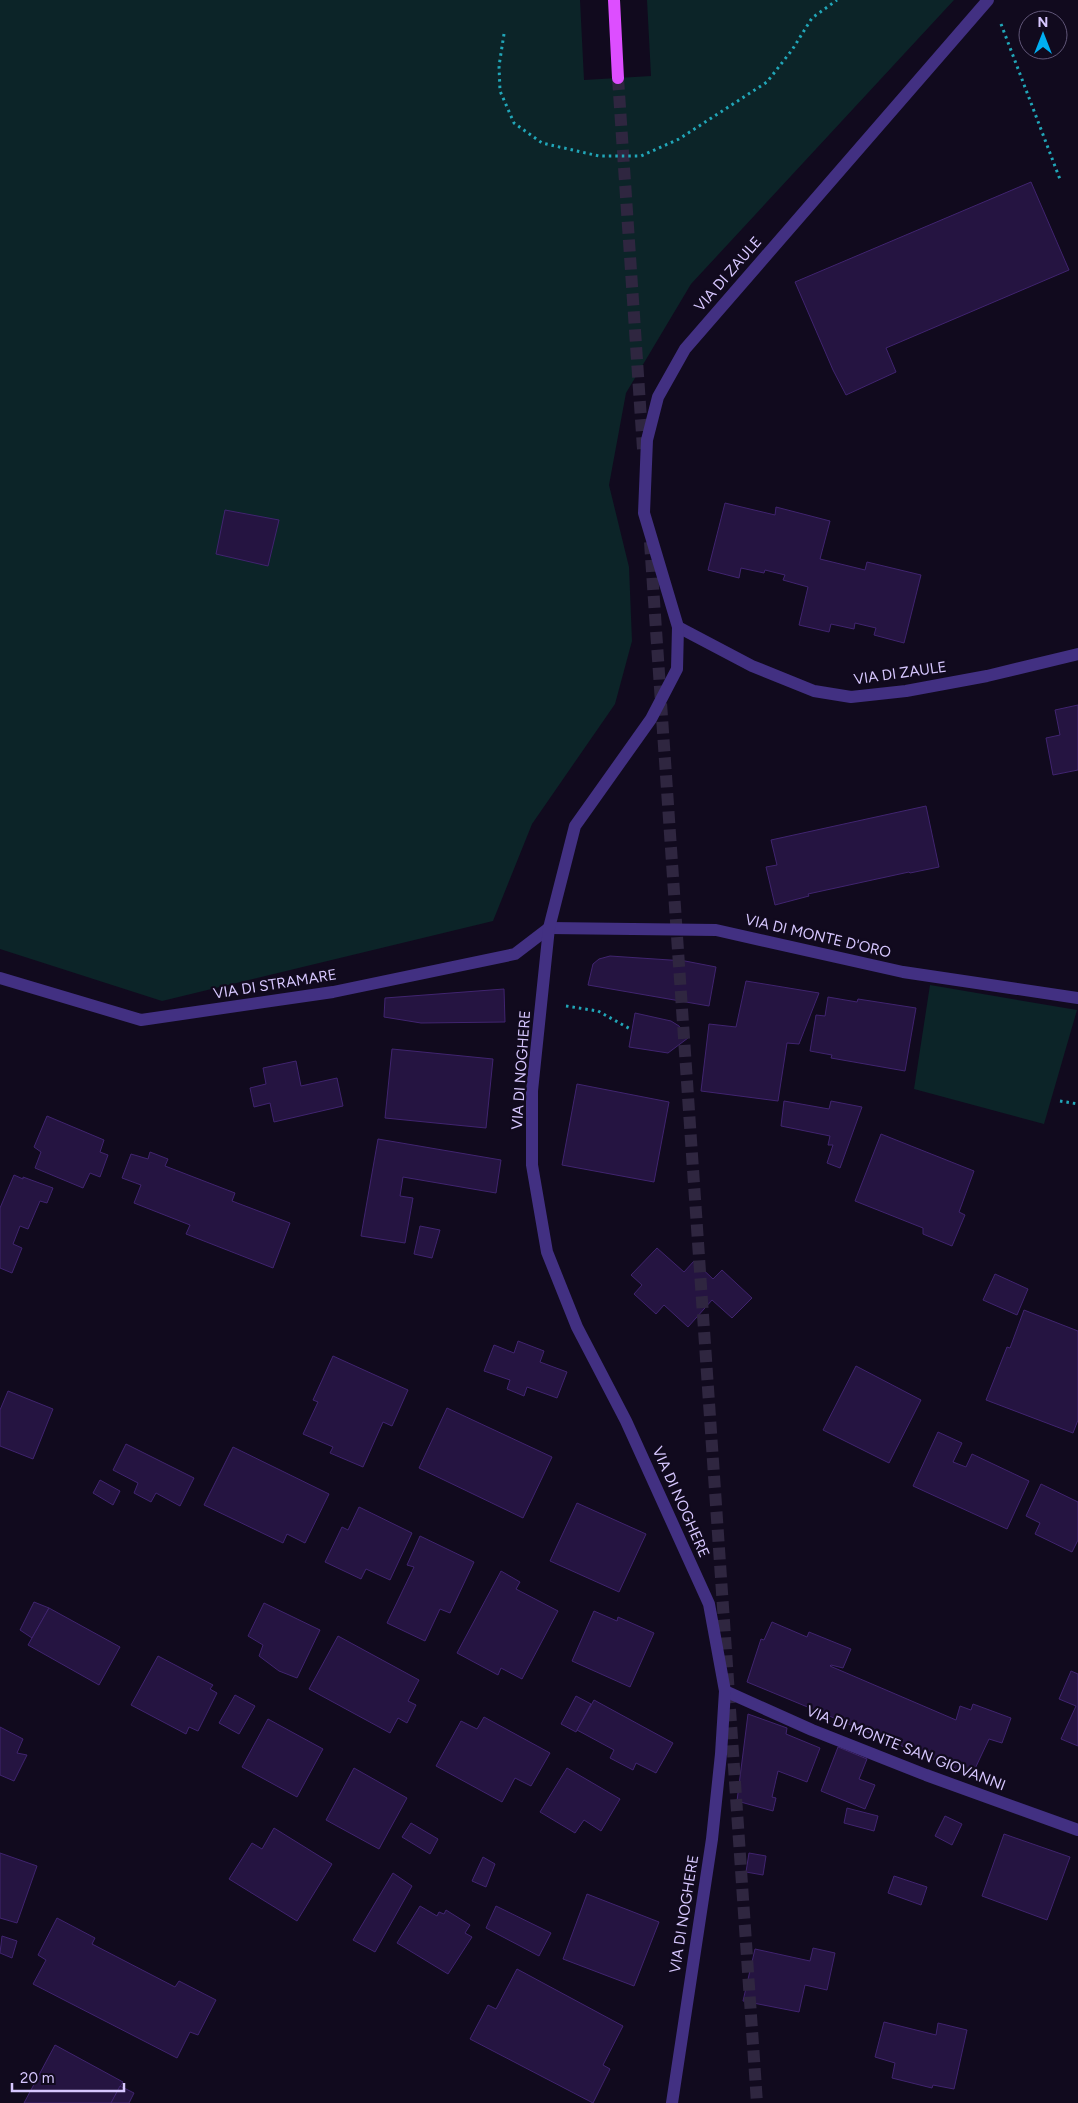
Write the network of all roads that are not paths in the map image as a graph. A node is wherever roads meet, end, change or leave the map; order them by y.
1 (614, 0) edge
2 (988, 0) edge
3 (618, 78) tunnel mouth
4 (678, 627) junction
5 (1078, 654) edge
6 (549, 928) junction
7 (0, 978) edge
8 (1078, 998) edge
9 (725, 1691) junction
10 (1078, 1830) edge
11 (672, 2103) edge

1 - 3 main road
2 - 4 street, VIA DI ZAULE
4 - 5 street, VIA DI ZAULE
4 - 6 street, VIA DI ZAULE
6 - 7 street, VIA DI STRAMARE
6 - 8 street, VIA DI MONTE D'ORO
6 - 9 street, VIA DI NOGHERE
9 - 10 street, VIA DI MONTE SAN GIOVANNI
9 - 11 street, VIA DI NOGHERE

